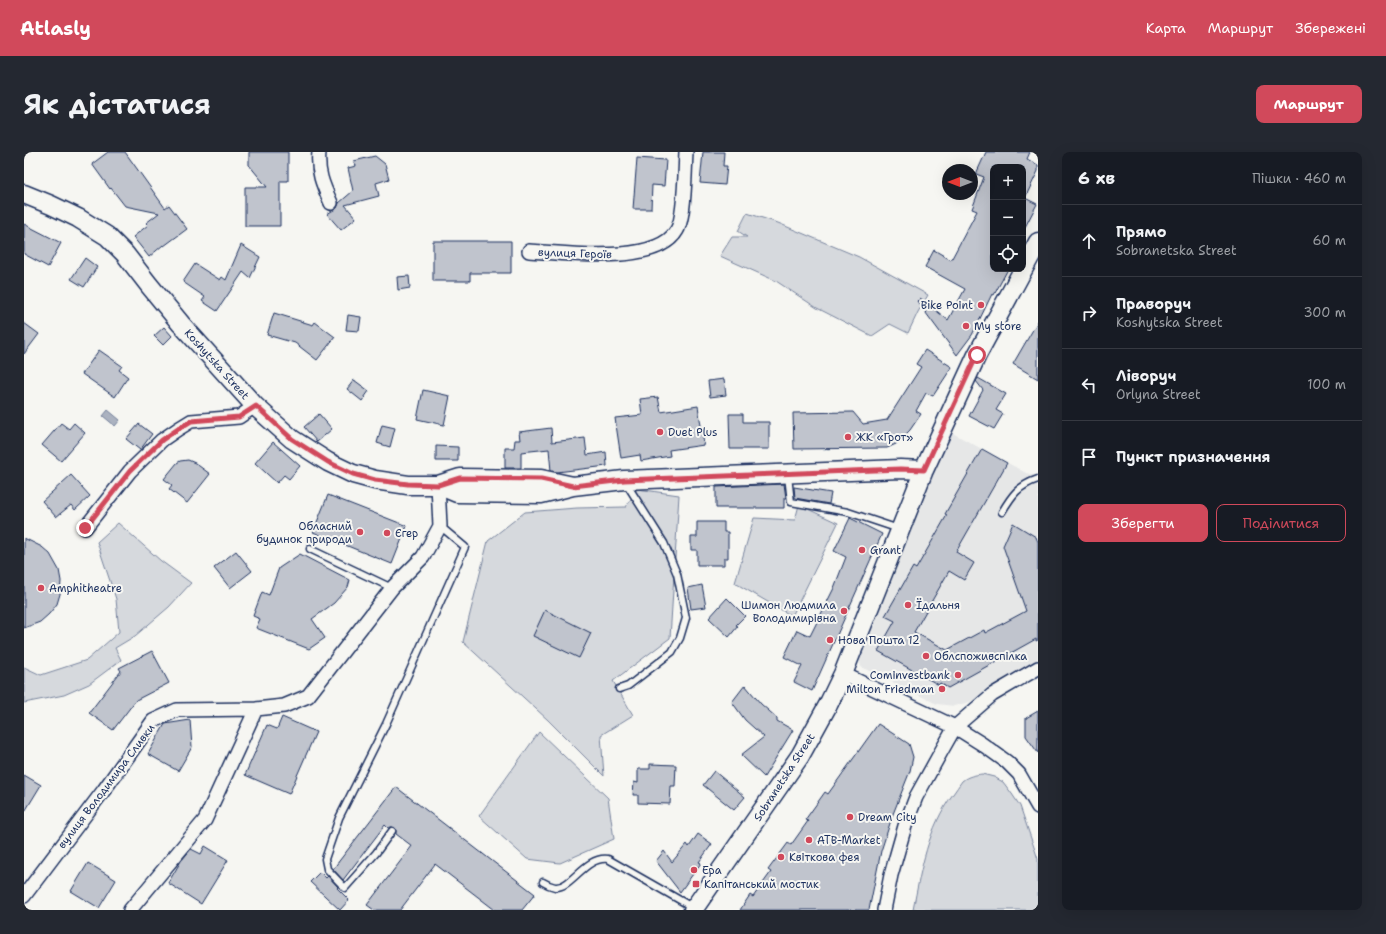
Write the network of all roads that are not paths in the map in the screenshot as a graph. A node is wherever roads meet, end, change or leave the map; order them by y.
1 (319, 152) edge
2 (686, 152) edge
3 (24, 194) edge
4 (331, 203) dead end
5 (1038, 242) edge
6 (529, 251) dead end
7 (256, 406) junction
8 (924, 470) junction
9 (788, 474) junction
10 (1038, 479) edge
11 (624, 480) junction
12 (438, 485) junction
13 (1002, 512) dead end
14 (440, 526) junction
15 (85, 528) dead end
16 (901, 530) junction
17 (310, 548) dead end
18 (392, 588) junction
19 (1038, 668) edge
20 (843, 674) junction
21 (619, 689) dead end
22 (256, 709) junction
23 (955, 727) junction
24 (1038, 807) edge
25 (392, 831) dead end
26 (543, 882) dead end
27 (24, 896) edge
28 (694, 909) edge
29 (130, 910) edge
30 (884, 910) edge

1 - 4 street
2 - 6 street, вулиця Героїв
3 - 7 street, Koshytska Street
5 - 8 street, Sobranetska Street
7 - 12 street, Koshytska Street
7 - 15 street
8 - 9 street, Koshytska Street
8 - 16 street, Sobranetska Street
9 - 11 street, Koshytska Street
9 - 16 lane
10 - 13 lane
11 - 12 street, Koshytska Street
11 - 21 lane
12 - 14 street
14 - 18 street, вулиця Володимира Сливки
14 - 25 lane
16 - 20 street, Sobranetska Street
17 - 18 lane
18 - 22 street, вулиця Володимира Сливки
19 - 23 street
20 - 23 street
20 - 28 street, Sobranetska Street
22 - 27 street, вулиця Володимира Сливки
22 - 29 street
23 - 24 street
23 - 30 street
26 - 28 lane

